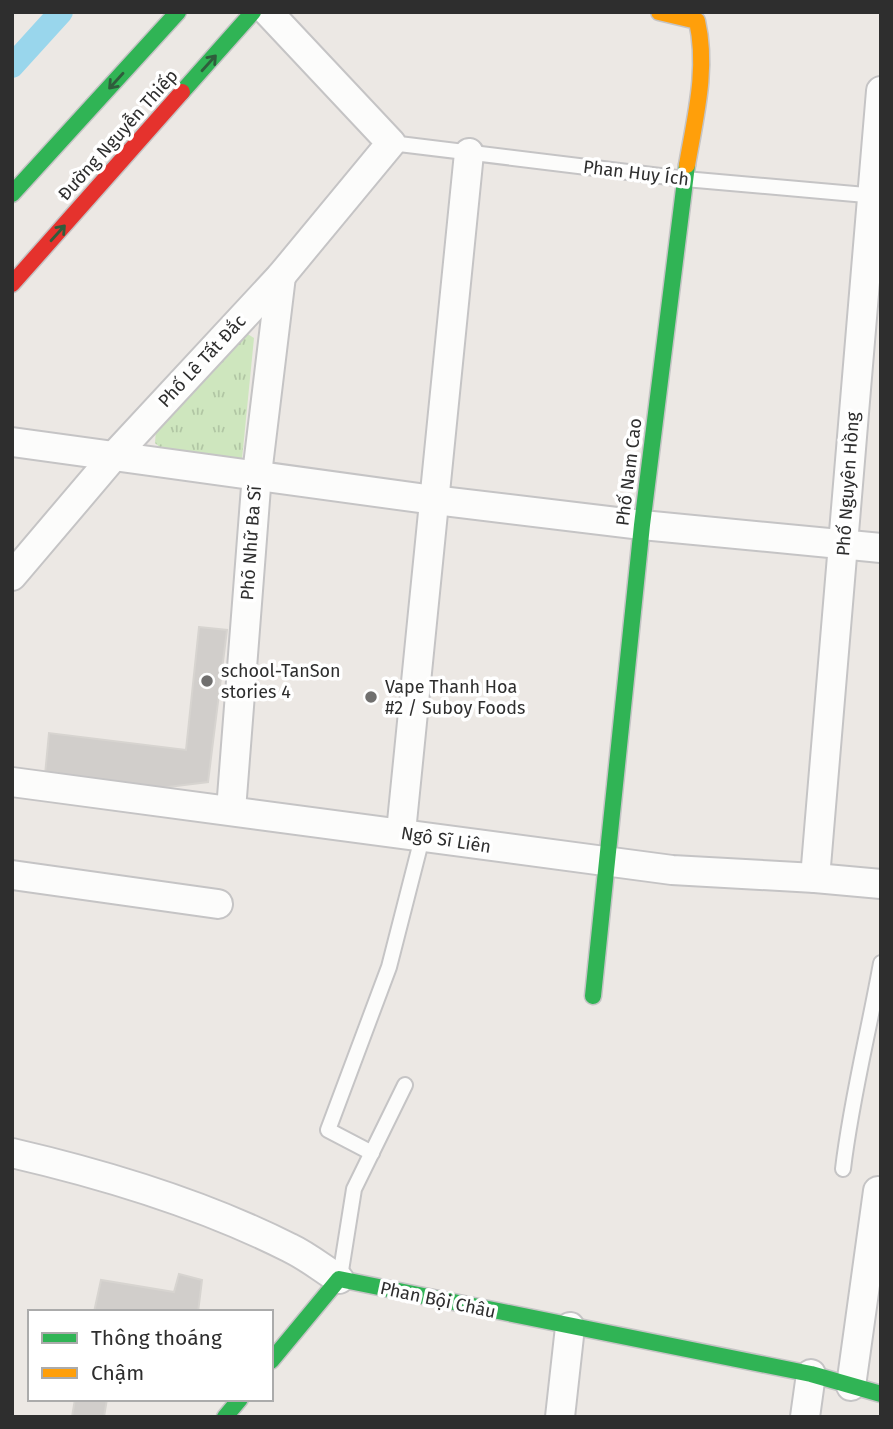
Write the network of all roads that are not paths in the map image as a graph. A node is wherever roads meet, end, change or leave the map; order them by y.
1 (178, 12) edge
2 (253, 12) edge
3 (268, 12) edge
4 (659, 12) edge
5 (881, 91) edge
6 (391, 144) junction
7 (469, 153) junction
8 (685, 179) junction
9 (12, 194) edge
10 (876, 195) edge
11 (281, 276) junction
12 (12, 284) edge
13 (12, 442) edge
14 (113, 457) junction
15 (257, 474) junction
16 (434, 500) junction
17 (642, 524) junction
18 (844, 544) junction
19 (881, 548) edge
20 (12, 576) edge
21 (12, 782) edge
22 (231, 810) junction
23 (412, 835) junction
24 (606, 862) junction
25 (12, 875) edge
26 (815, 878) junction
27 (881, 884) edge
28 (218, 904) dead end
29 (881, 963) edge
30 (593, 996) dead end
31 (405, 1085) dead end
32 (12, 1153) edge
33 (372, 1153) junction
34 (843, 1169) dead end
35 (877, 1191) dead end
36 (339, 1279) junction
37 (570, 1327) junction
38 (273, 1359) edge
39 (811, 1374) junction
40 (851, 1386) junction
41 (881, 1394) edge
42 (238, 1401) edge
43 (225, 1417) edge
44 (560, 1417) edge
45 (805, 1417) edge

1 -> 9 street
12 -> 2 street, Đường Nguyễn Thiếp
3 - 6 street
4 - 8 street, Phố Nam Cao
5 - 10 street, Phố Nguyên Hồng
6 - 7 lane, Phan Huy Ích
6 - 11 street, Phố Lê Tất Đắc
7 - 8 lane, Phan Huy Ích
7 - 16 street
8 - 10 lane, Phan Huy Ích
8 - 17 street, Phố Nam Cao
10 - 18 street, Phố Nguyên Hồng
11 - 14 street, Phố Lê Tất Đắc
11 - 15 street, Phõ Nhữ Ba Sĩ
13 - 14 street
14 - 15 street
14 - 20 street, Phố Lê Tất Đắc
15 - 16 street
15 - 22 street, Phõ Nhữ Ba Sĩ
16 - 17 street
16 - 23 street
17 - 18 street
17 - 24 street, Phố Nam Cao
18 - 19 street
18 - 26 street, Phố Nguyên Hồng
21 - 22 street, Ngô Sĩ Liên
22 - 23 street, Ngô Sĩ Liên
23 - 24 street, Ngô Sĩ Liên
23 - 33 lane
24 - 26 street, Ngô Sĩ Liên
24 - 30 street, Phố Nam Cao
25 - 28 street
26 - 27 street, Ngô Sĩ Liên
29 - 34 lane
31 - 33 lane
32 - 36 street, Phan Bội Châu
33 - 36 lane
35 - 40 street
36 - 37 street, Phan Bội Châu
36 - 38 street
37 - 39 street, Phan Bội Châu
37 - 44 street
39 - 40 street, Phan Bội Châu
39 - 45 street
40 - 41 street, Phan Bội Châu
42 - 43 street

